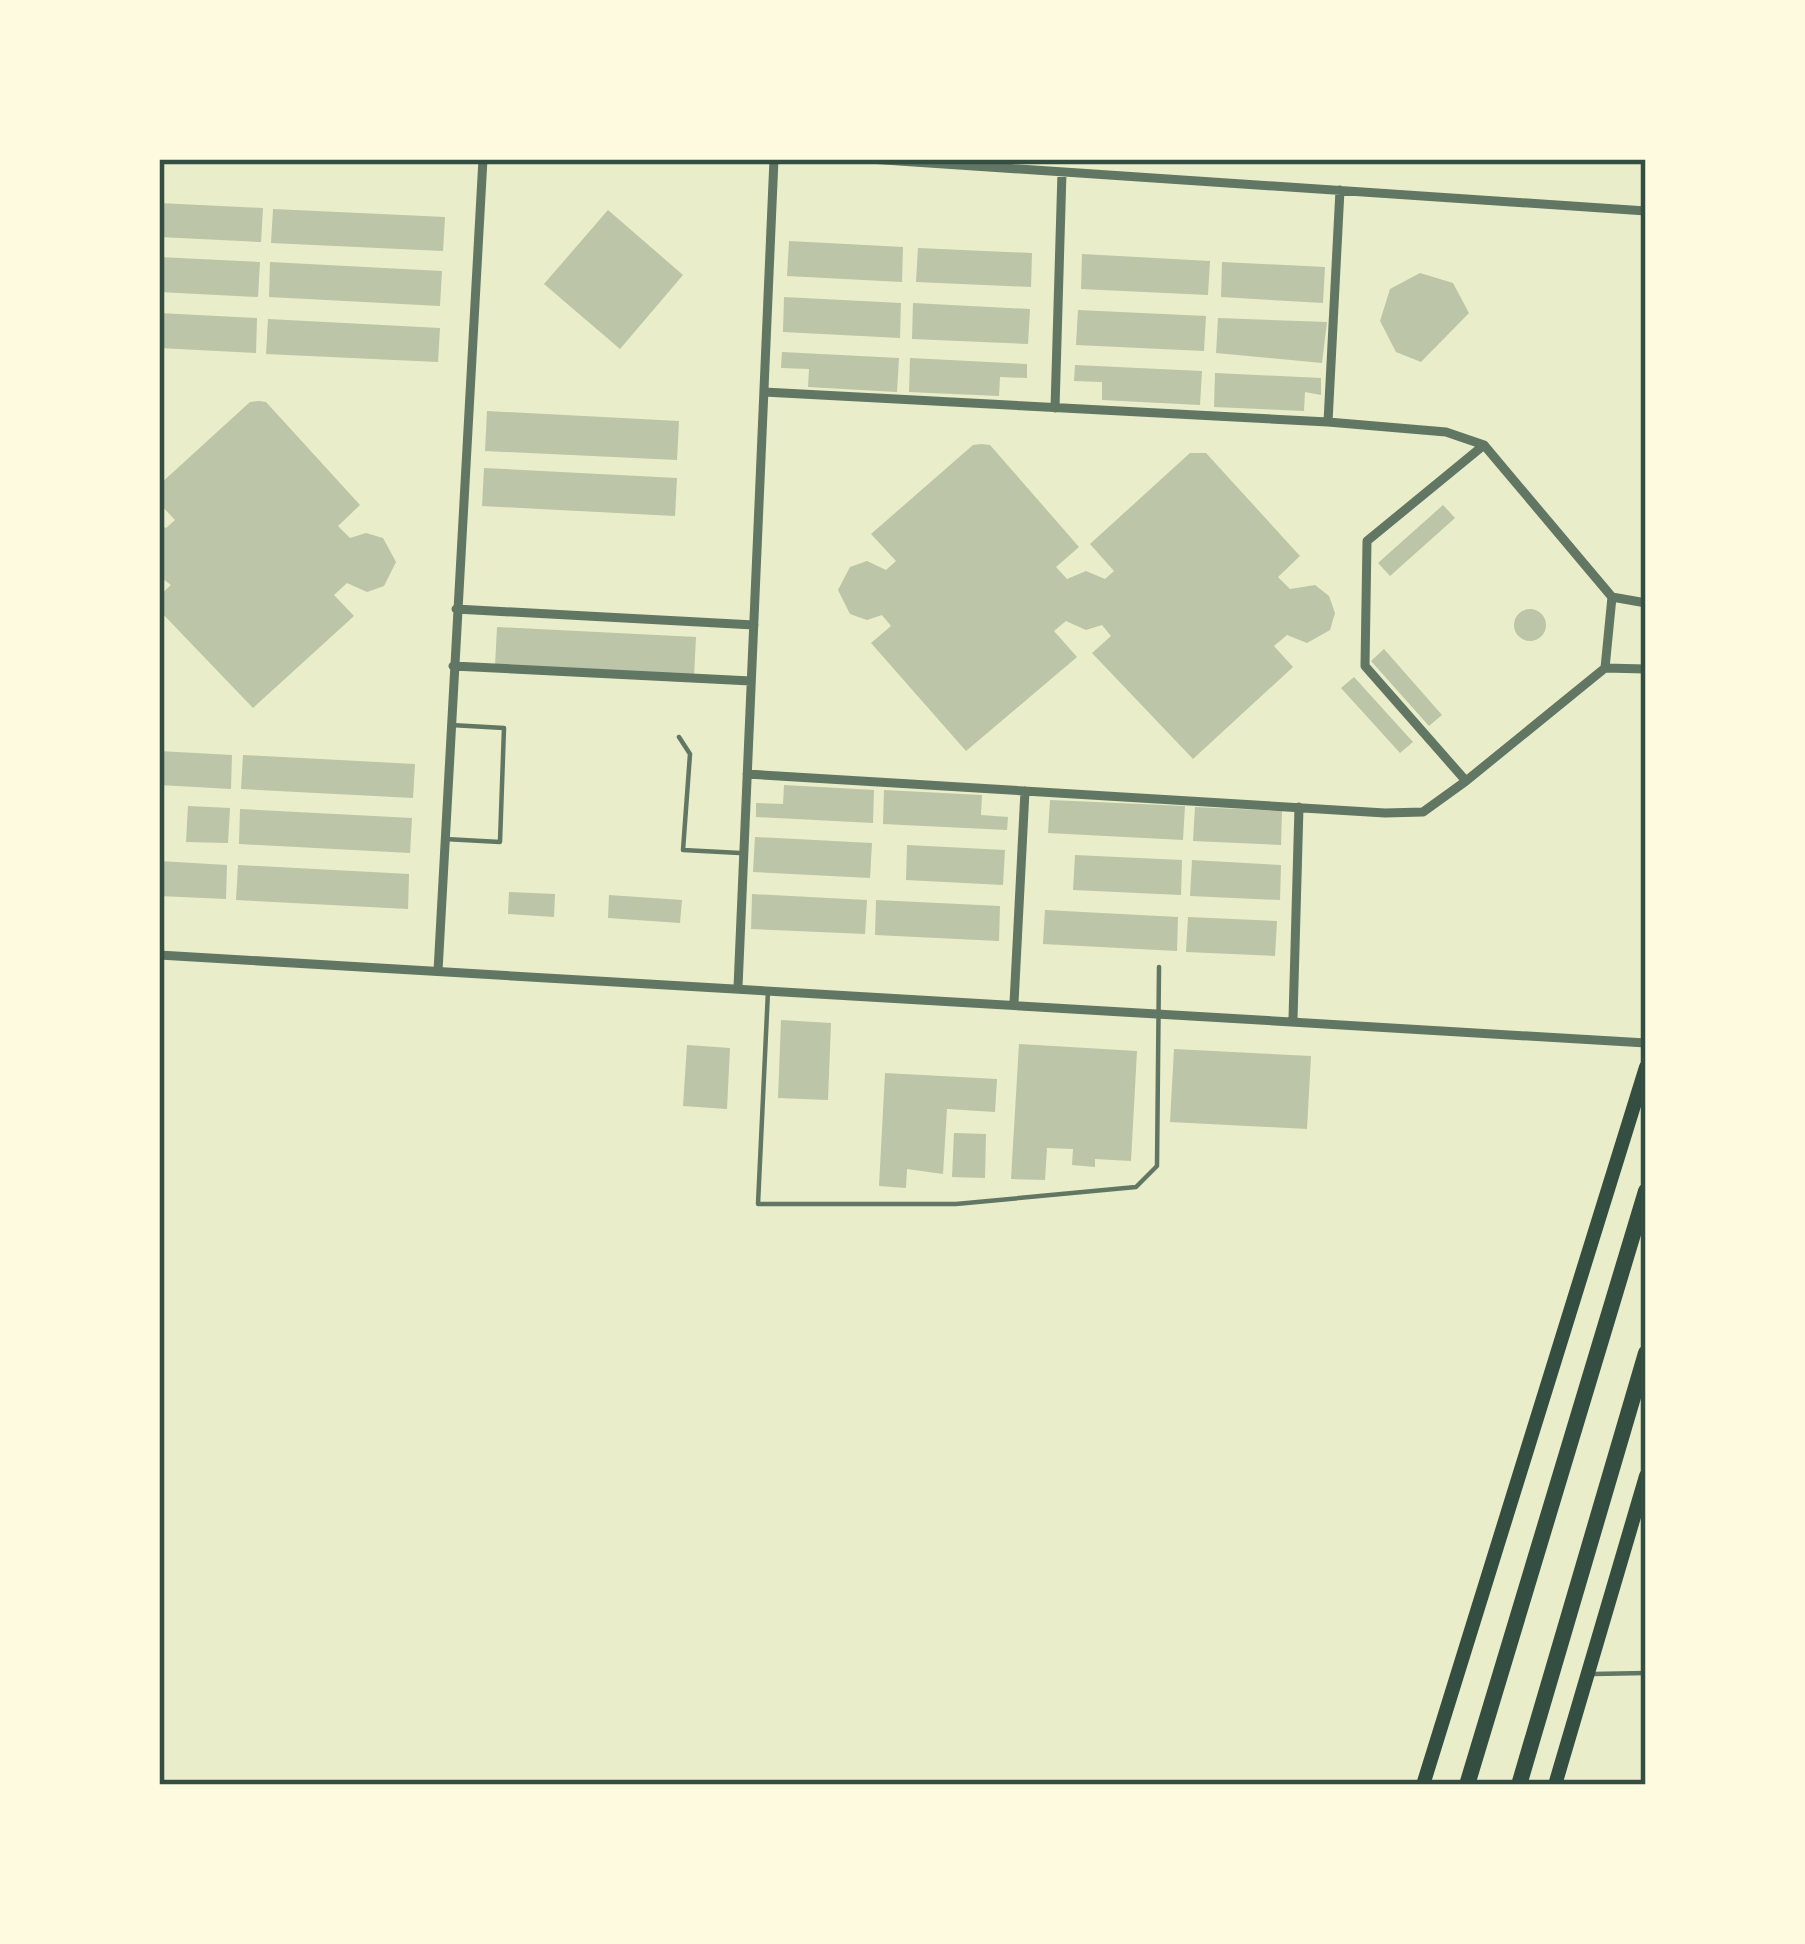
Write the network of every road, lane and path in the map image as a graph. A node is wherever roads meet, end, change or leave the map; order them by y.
1 (483, 159) edge
2 (774, 159) edge
3 (869, 159) edge
4 (1062, 172) junction
5 (1340, 190) junction
6 (1646, 211) edge
7 (764, 392) junction
8 (1055, 407) junction
9 (1328, 422) junction
10 (1484, 445) junction
11 (1612, 597) junction
12 (1646, 603) edge
13 (456, 609) junction
14 (754, 625) junction
15 (454, 666) junction
16 (1605, 668) junction
17 (1646, 669) edge
18 (751, 681) junction
19 (451, 725) junction
20 (679, 737) dead end
21 (747, 774) junction
22 (1466, 781) junction
23 (1025, 791) junction
24 (1299, 807) junction
25 (445, 839) junction
26 (744, 853) junction
27 (159, 955) edge
28 (1160, 967) dead end
29 (438, 971) junction
30 (738, 987) junction
31 (768, 989) junction
32 (1014, 1003) junction
33 (1159, 1011) junction
34 (1293, 1019) junction
35 (1646, 1042) edge
36 (1646, 1067) edge
37 (1646, 1191) edge
38 (1646, 1353) edge
39 (1646, 1476) edge
40 (1646, 1673) edge
41 (1587, 1674) junction
42 (1423, 1785) edge
43 (1467, 1785) edge
44 (1519, 1785) edge
45 (1555, 1785) edge

1 - 13 street
2 - 7 street
3 - 4 street
4 - 5 street
4 - 8 street
5 - 6 street
5 - 9 street
7 - 8 street
7 - 14 street
8 - 9 street
9 - 10 street
10 - 11 street
10 - 22 street
11 - 12 street
11 - 16 street
13 - 14 street
13 - 15 street
14 - 18 street
15 - 18 street
15 - 19 street
16 - 17 street
16 - 22 street
18 - 21 street
19 - 25 street
19 - 25 lane
20 - 26 lane
21 - 23 street
21 - 26 street
22 - 24 street
23 - 24 street
23 - 32 street
24 - 34 street
25 - 29 street
26 - 30 street
27 - 29 street
28 - 33 lane
29 - 30 street
30 - 31 street
31 - 32 street
31 - 33 lane
32 - 33 street
33 - 34 street
34 - 35 street
36 - 42 main road
37 - 43 highway
38 - 44 highway
39 - 41 main road
40 - 41 lane
41 - 45 main road

